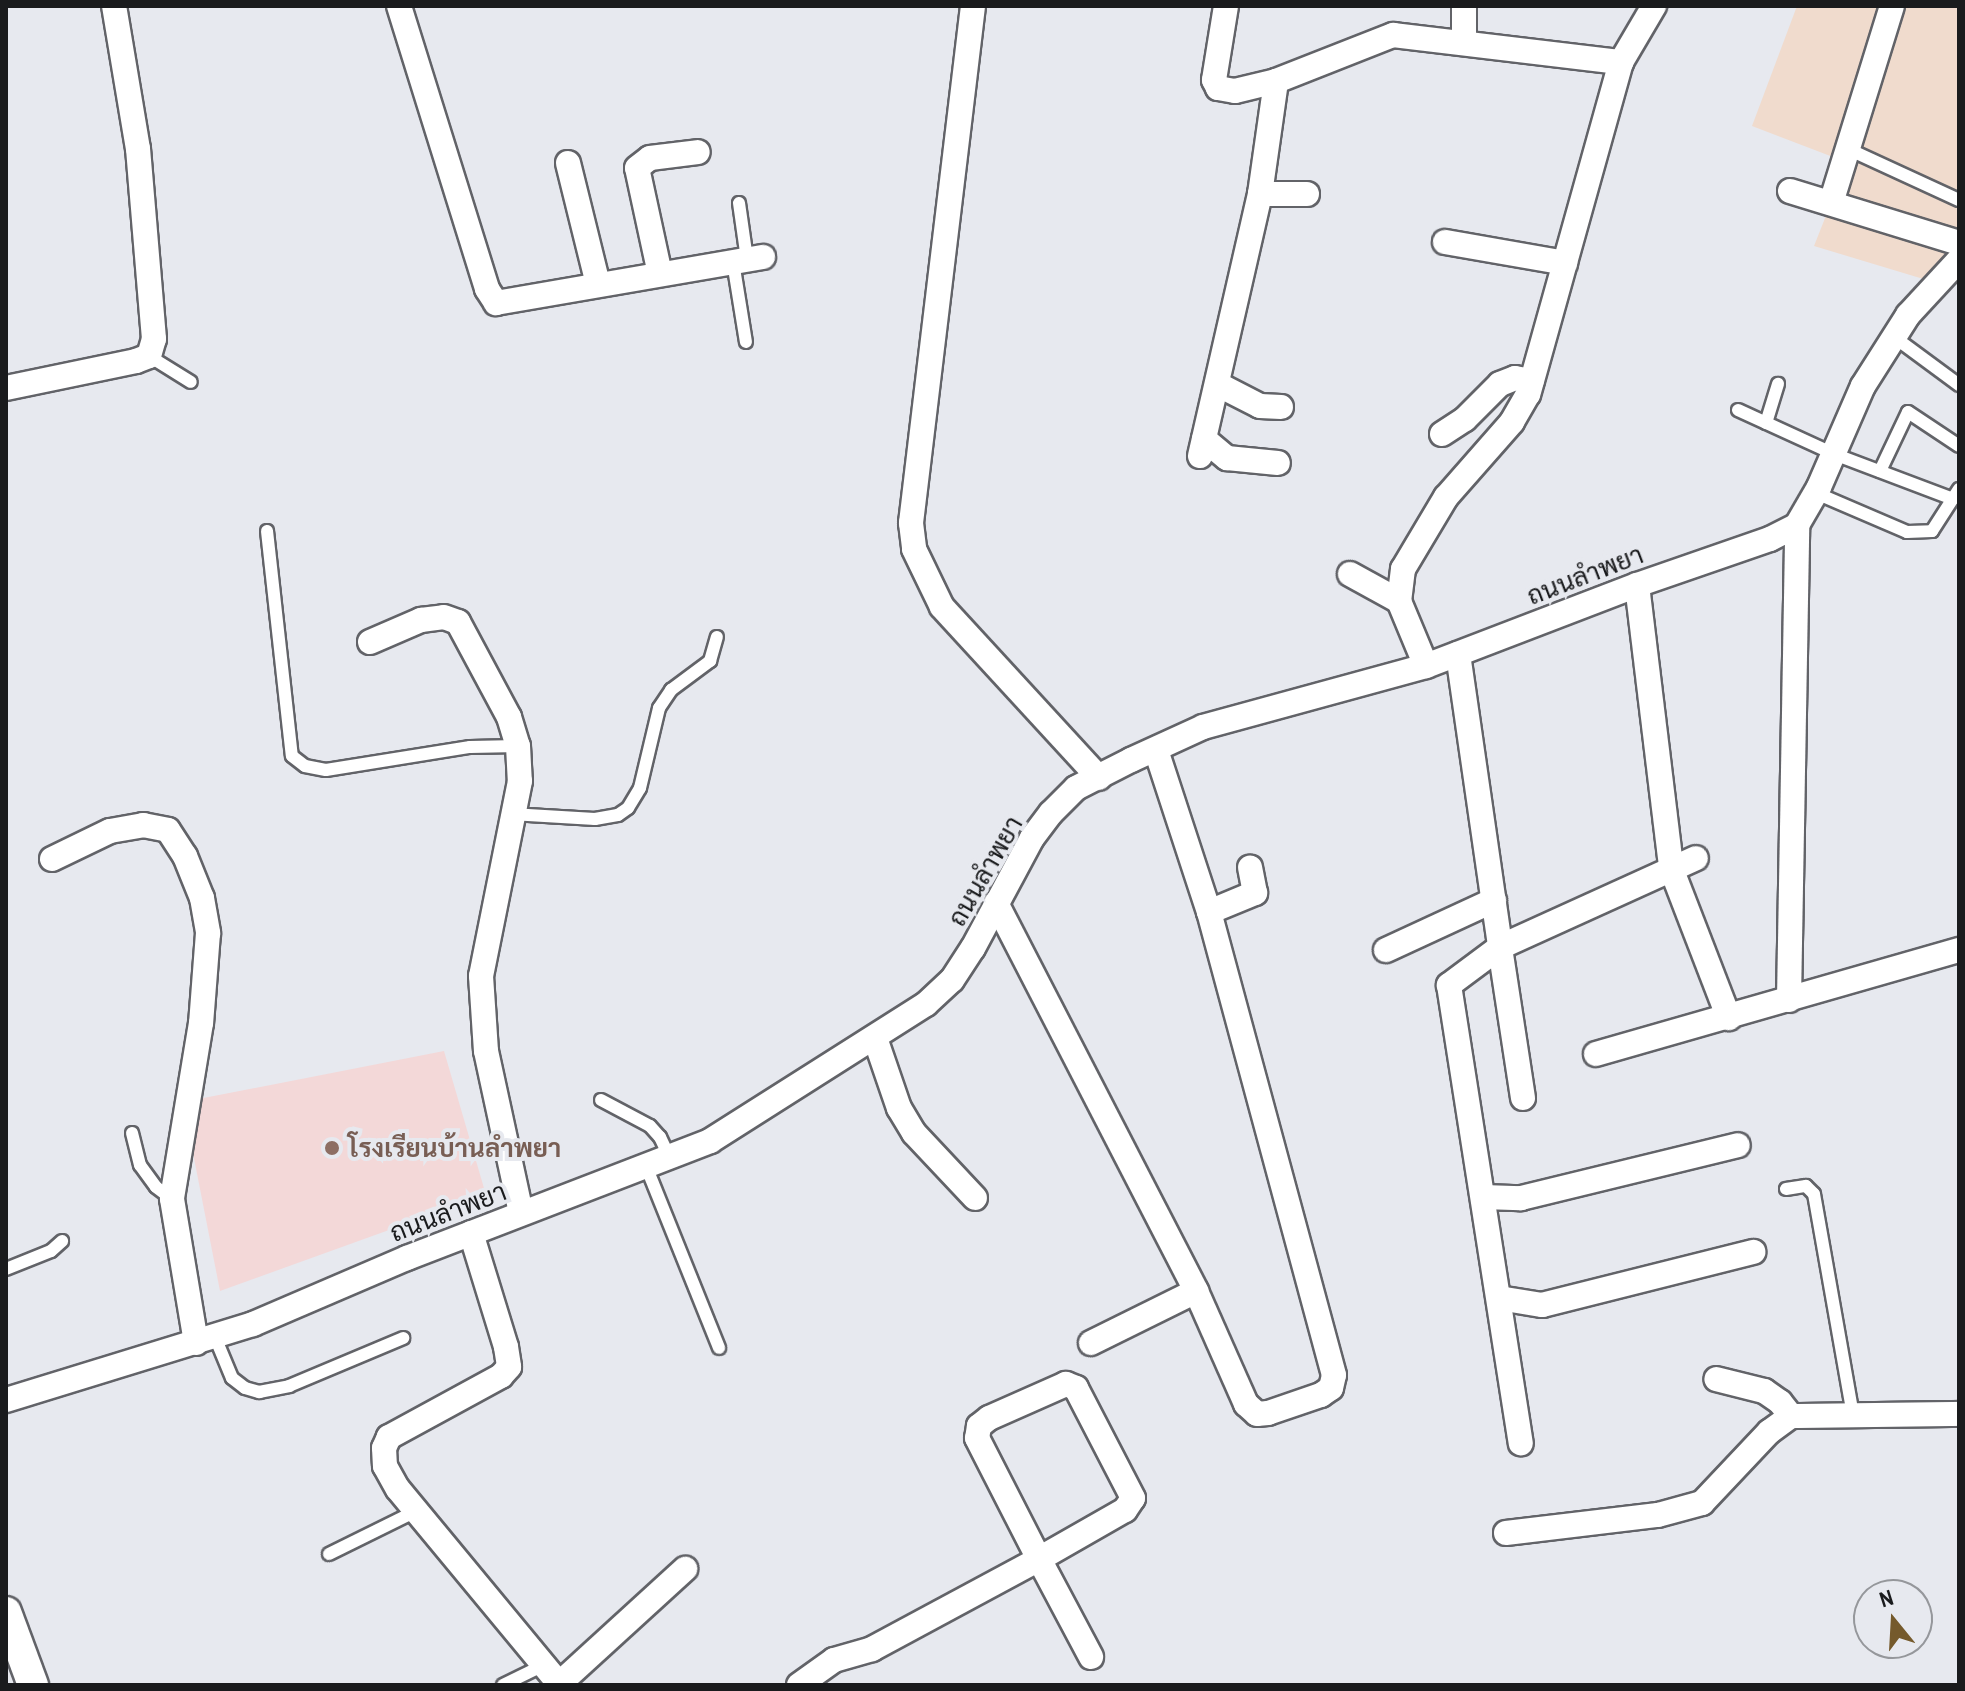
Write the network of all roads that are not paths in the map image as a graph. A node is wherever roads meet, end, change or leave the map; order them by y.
1 (114, 6) edge
2 (399, 6) edge
3 (973, 6) edge
4 (1226, 6) edge
5 (1464, 6) edge
6 (1654, 6) edge
7 (1892, 6) edge
8 (1464, 42) junction
9 (1621, 62) junction
10 (1276, 81) junction
11 (1848, 149) junction
12 (698, 152) dead end
13 (568, 163) dead end
14 (1790, 191) dead end
15 (1260, 194) junction
16 (1307, 194) dead end
17 (1959, 200) edge
18 (739, 203) dead end
19 (1831, 203) junction
20 (1445, 242) dead end
21 (1959, 243) edge
22 (748, 259) junction
23 (1959, 260) edge
24 (1565, 263) junction
25 (660, 274) junction
26 (598, 284) junction
27 (1894, 337) junction
28 (746, 342) dead end
29 (149, 356) junction
30 (1532, 381) junction
31 (191, 382) dead end
32 (1217, 384) junction
33 (1778, 384) dead end
34 (1959, 385) edge
35 (6, 388) edge
36 (1281, 407) dead end
37 (1738, 410) dead end
38 (1766, 423) junction
39 (1442, 434) dead end
40 (1959, 446) edge
41 (1834, 454) junction
42 (1278, 463) dead end
43 (1880, 471) junction
44 (1816, 493) junction
45 (1956, 494) edge
46 (1797, 525) junction
47 (267, 531) dead end
48 (1350, 574) dead end
49 (1637, 585) junction
50 (1399, 601) junction
51 (717, 637) dead end
52 (370, 642) dead end
53 (1458, 654) junction
54 (1426, 666) junction
55 (518, 746) junction
56 (1156, 750) junction
57 (1099, 778) junction
58 (511, 814) junction
59 (1696, 858) dead end
60 (52, 859) dead end
61 (1250, 867) dead end
62 (1671, 868) junction
63 (1494, 900) junction
64 (996, 903) junction
65 (1209, 912) junction
66 (1500, 947) junction
67 (1386, 950) dead end
68 (1959, 950) edge
69 (1789, 1000) junction
70 (1729, 1018) junction
71 (875, 1038) junction
72 (1596, 1054) dead end
73 (1523, 1098) dead end
74 (601, 1100) dead end
75 (132, 1133) dead end
76 (1738, 1145) dead end
77 (669, 1156) junction
78 (646, 1166) junction
79 (1786, 1189) dead end
80 (1483, 1197) junction
81 (975, 1198) dead end
82 (172, 1199) junction
83 (521, 1213) junction
84 (471, 1233) junction
85 (62, 1241) dead end
86 (1753, 1252) dead end
87 (6, 1269) edge
88 (1196, 1291) junction
89 (1499, 1298) junction
90 (403, 1338) dead end
91 (205, 1340) junction
92 (1091, 1343) dead end
93 (719, 1348) dead end
94 (1716, 1379) dead end
95 (6, 1400) edge
96 (1959, 1414) edge
97 (1791, 1416) junction
98 (1853, 1416) junction
99 (1521, 1443) dead end
100 (416, 1511) junction
101 (1506, 1533) dead end
102 (329, 1554) dead end
103 (1039, 1559) junction
104 (685, 1569) dead end
105 (6, 1612) edge
106 (1091, 1657) dead end
107 (554, 1678) edge
108 (33, 1685) edge
109 (503, 1685) edge
110 (799, 1685) edge

1 - 29 street
2 - 26 street
3 - 57 street
4 - 10 street
5 - 8 street
6 - 9 street
7 - 11 street
8 - 9 street
8 - 10 street
9 - 24 street
10 - 15 street
11 - 17 lane
11 - 19 street
12 - 25 street
13 - 26 street
14 - 19 street
15 - 16 street
15 - 32 street
18 - 22 lane
19 - 21 street
20 - 24 street
22 - 25 street
22 - 28 lane
23 - 27 street
24 - 30 street
25 - 26 street
27 - 34 lane
27 - 41 street
29 - 31 lane
29 - 35 street
30 - 39 street
30 - 50 street
32 - 36 street
32 - 42 street
33 - 38 lane
37 - 38 lane
38 - 41 lane
40 - 43 lane
41 - 43 lane
41 - 44 street
43 - 45 lane
44 - 45 lane
44 - 46 street
46 - 49 street, ถนนลำพยา
46 - 69 street
47 - 55 lane
48 - 50 street
49 - 53 street, ถนนลำพยา
49 - 62 street
50 - 54 street
51 - 58 lane
52 - 55 street
53 - 54 street, ถนนลำพยา
53 - 63 street
54 - 56 street, ถนนลำพยา
55 - 58 street
56 - 57 street, ถนนลำพยา
56 - 65 street
57 - 64 street, ถนนลำพยา
58 - 83 street
59 - 62 street
60 - 82 street
61 - 65 street
62 - 66 street
62 - 70 street
63 - 66 street
63 - 67 street
64 - 71 street, ถนนลำพยา
64 - 88 street
65 - 88 street
66 - 73 street
66 - 80 street
68 - 69 street
69 - 70 street
70 - 72 street
71 - 77 street, ถนนลำพยา
71 - 81 street
74 - 77 lane
75 - 82 lane
76 - 80 street
77 - 78 street, ถนนลำพยา
78 - 83 street, ถนนลำพยา
78 - 93 lane
79 - 98 lane
80 - 89 street
82 - 91 street
83 - 84 street, ถนนลำพยา
84 - 91 street, ถนนลำพยา
84 - 100 street
85 - 87 lane
86 - 89 street
88 - 92 street
89 - 99 street
90 - 91 lane
91 - 95 street, ถนนลำพยา
94 - 97 street
96 - 98 street
97 - 98 street
97 - 101 street
100 - 102 lane
100 - 107 street
103 - 103 street
103 - 106 street
103 - 110 street
104 - 107 street
105 - 108 street
107 - 109 lane

